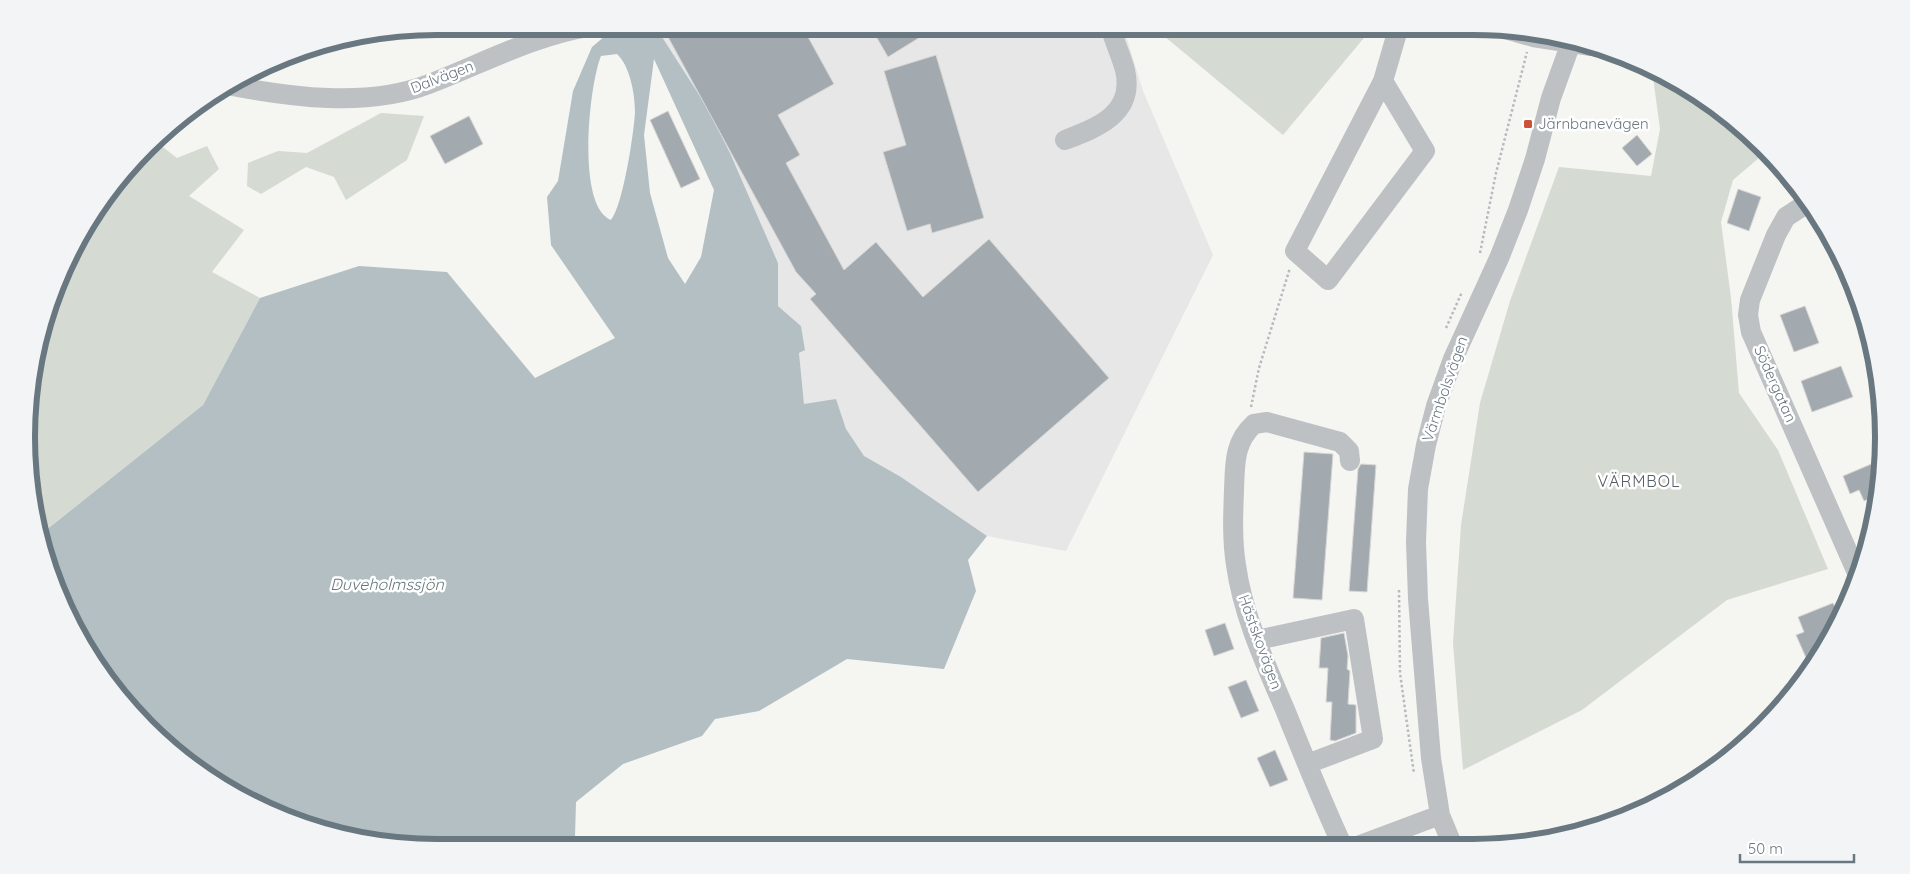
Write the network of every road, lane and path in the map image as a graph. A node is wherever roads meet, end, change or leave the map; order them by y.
1 (549, 35) edge
2 (1113, 35) edge
3 (1396, 35) edge
4 (1575, 49) edge
5 (1383, 81) junction
6 (239, 87) edge
7 (1065, 140) dead end
8 (1802, 207) edge
9 (1295, 251) junction
10 (1247, 430) junction
11 (1350, 461) dead end
12 (1854, 566) edge
13 (1257, 640) junction
14 (1307, 764) junction
15 (1440, 815) junction
16 (1339, 839) edge
17 (1376, 839) edge
18 (1450, 839) edge

1 - 6 street, Dalvägen
2 - 7 street
3 - 5 street
4 - 15 street, Värmbolsvägen
5 - 9 street
5 - 9 street
8 - 12 street, Södergatan
9 - 10 path
10 - 11 street
10 - 13 street, Hästskovägen
13 - 14 street, Hästskovägen
13 - 14 street
14 - 16 street, Hästskovägen
15 - 17 street
15 - 18 street, Värmbolsvägen

